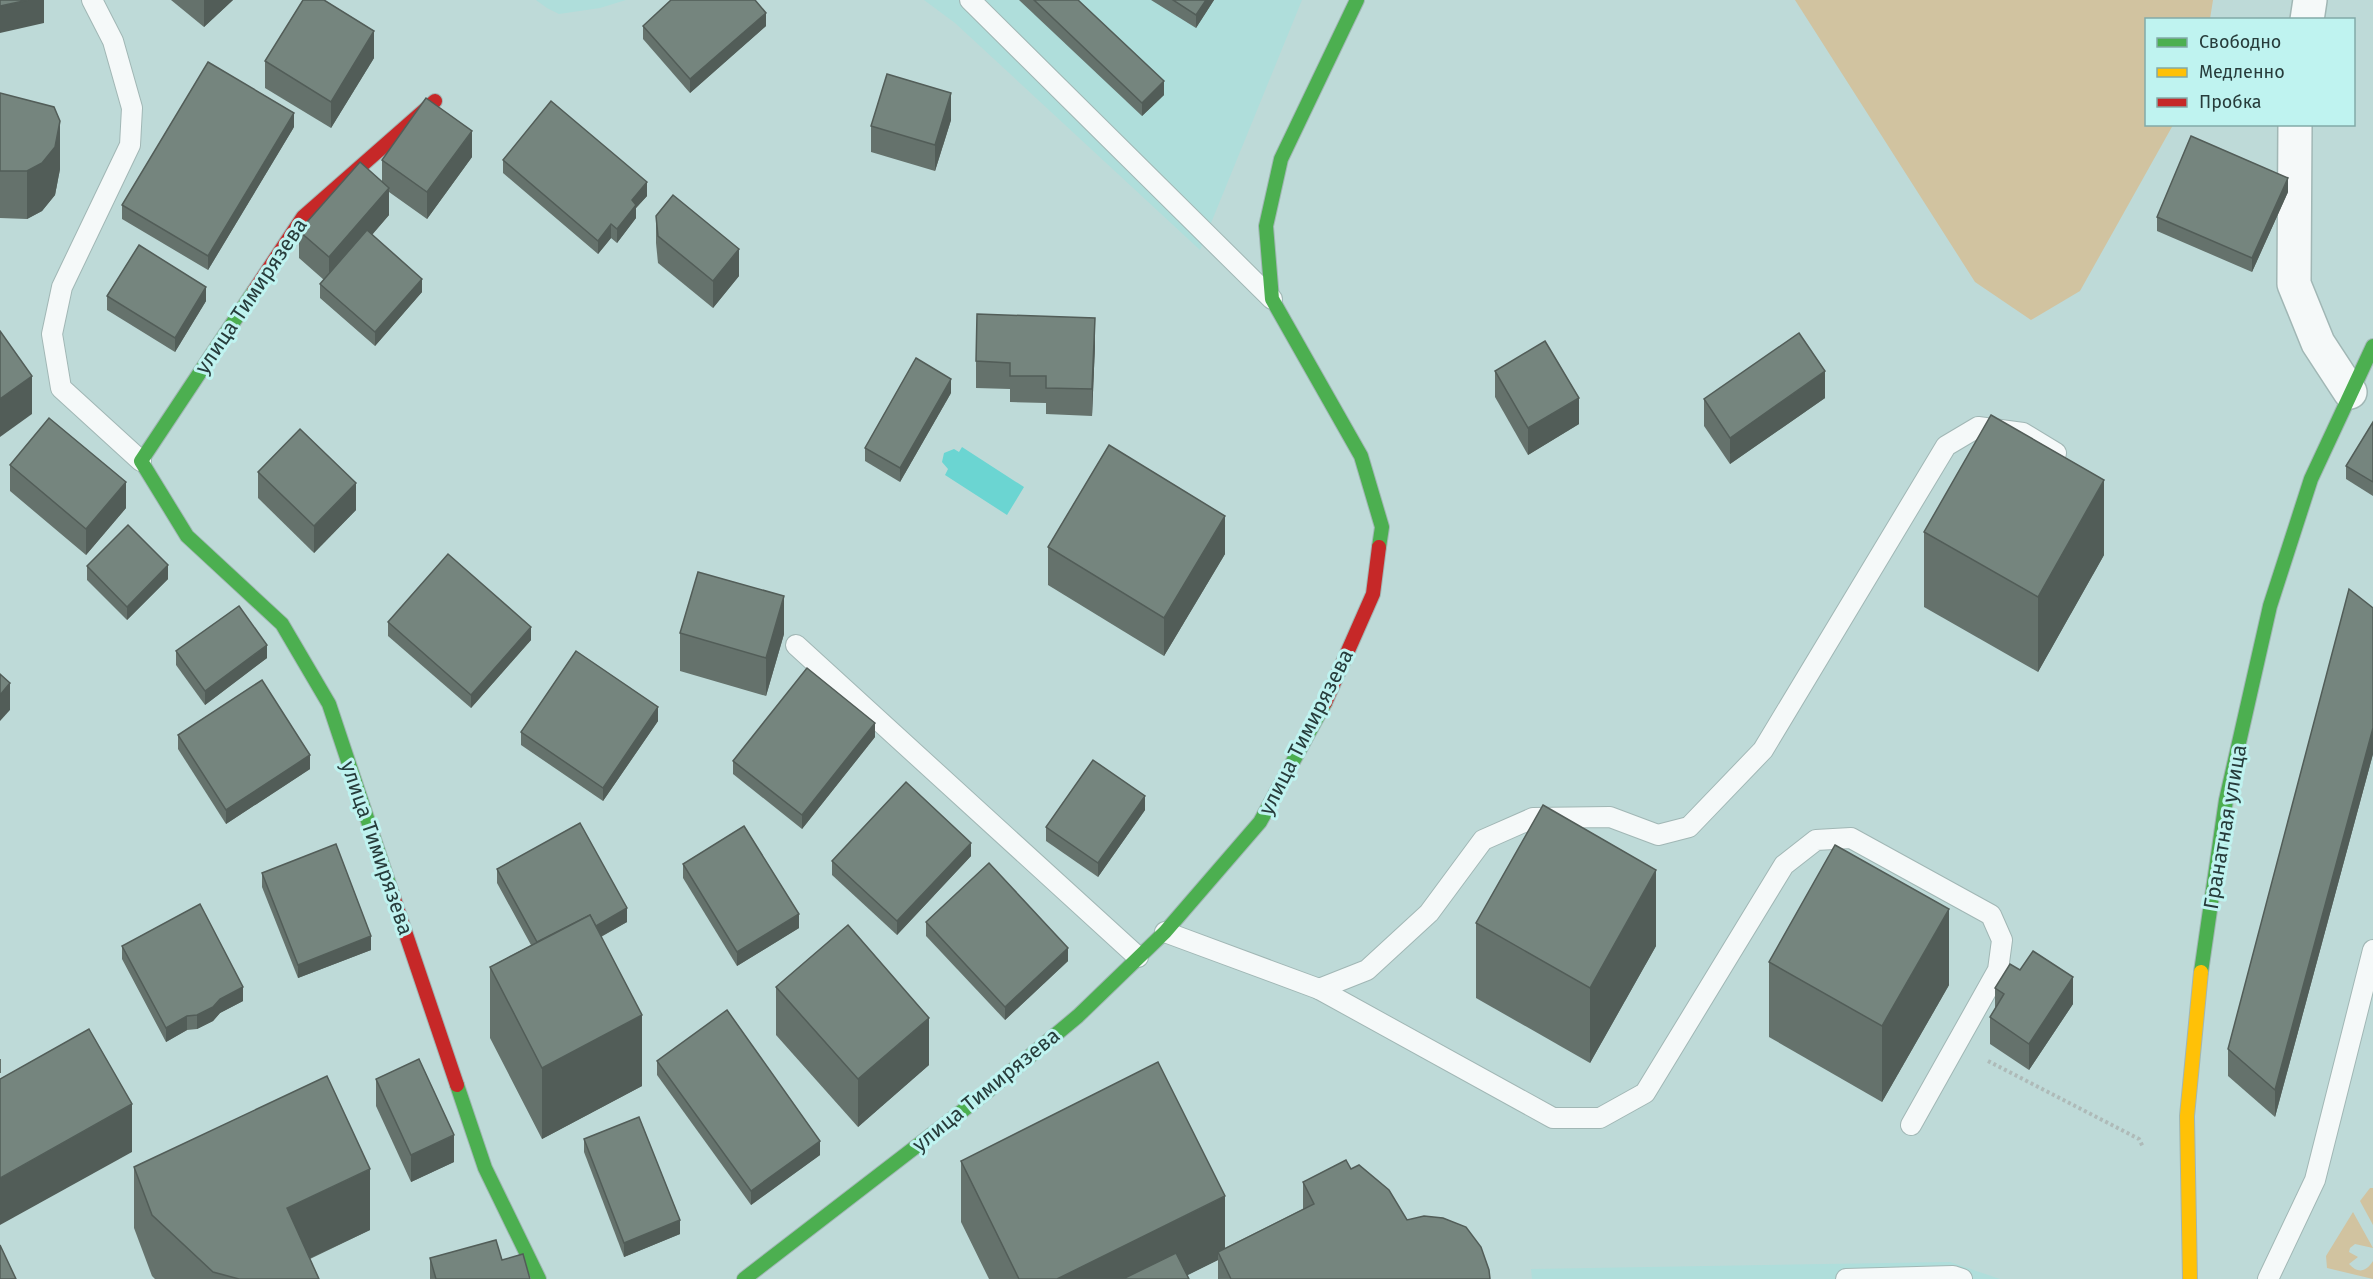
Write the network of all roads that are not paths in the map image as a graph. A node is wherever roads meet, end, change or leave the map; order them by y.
1 (92, 0) edge
2 (970, 0) edge
3 (1357, 0) edge
4 (2310, 0) edge
5 (2307, 18) edge
6 (435, 101) edge
7 (2295, 126) edge
8 (1272, 299) junction
9 (2373, 346) edge
10 (2350, 392) junction
11 (141, 461) junction
12 (2069, 461) edge
13 (796, 645) dead end
14 (1165, 932) junction
15 (2373, 950) edge
16 (1138, 957) junction
17 (1319, 989) junction
18 (1911, 1125) dead end
19 (539, 1279) edge
20 (744, 1279) edge
21 (1846, 1279) edge
22 (1962, 1279) edge
23 (2190, 1279) edge
24 (2268, 1279) edge

1 - 11 lane, улица Тимирязева
2 - 8 lane
3 - 8 street, улица Тимирязева
4 - 5 street
6 - 11 street, улица Тимирязева
7 - 10 street
8 - 14 street, улица Тимирязева
9 - 10 street, Гранатная улица
10 - 23 street, Гранатная улица
11 - 19 street, улица Тимирязева
12 - 17 lane
13 - 16 lane
14 - 16 street, улица Тимирязева
14 - 17 lane
15 - 24 lane
16 - 20 street, улица Тимирязева
17 - 18 lane
21 - 22 lane

